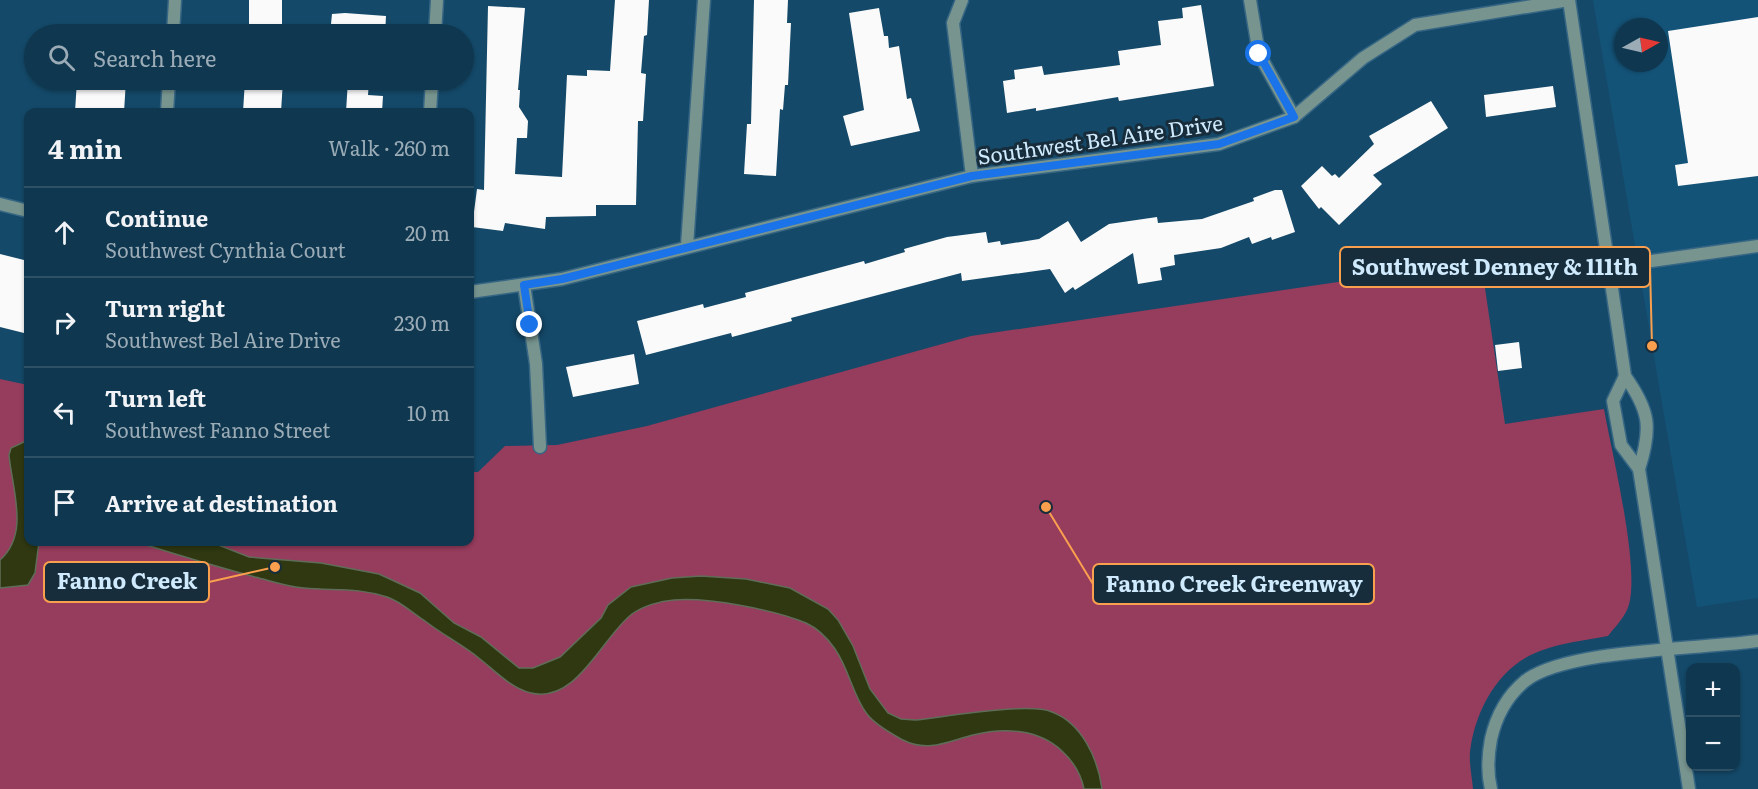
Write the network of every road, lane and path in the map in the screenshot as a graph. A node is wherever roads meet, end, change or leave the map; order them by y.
1 (175, 0) edge
2 (437, 0) edge
3 (704, 0) edge
4 (962, 0) edge
5 (1250, 0) edge
6 (1569, 0) edge
7 (173, 24) edge
8 (436, 24) edge
9 (168, 90) edge
10 (431, 90) edge
11 (167, 108) edge
12 (430, 108) edge
13 (1294, 117) junction
14 (972, 176) junction
15 (0, 204) edge
16 (24, 210) edge
17 (687, 246) junction
18 (1758, 246) edge
19 (1609, 267) junction
20 (524, 285) junction
21 (474, 291) edge
22 (1625, 376) junction
23 (540, 447) dead end
24 (1639, 469) junction
25 (1758, 641) edge
26 (1667, 650) junction
27 (1491, 789) edge
28 (1689, 789) edge

1 - 7 street
2 - 8 street
3 - 17 street
4 - 14 street
5 - 13 street
6 - 13 street, Southwest Bel Aire Drive
6 - 19 street
9 - 11 street
10 - 12 street
13 - 14 street, Southwest Bel Aire Drive
14 - 17 street, Southwest Bel Aire Drive
15 - 16 street
17 - 20 street, Southwest Bel Aire Drive
18 - 19 street
19 - 22 street
20 - 21 street, Southwest Bel Aire Drive
20 - 23 street
22 - 24 street
22 - 24 street
24 - 26 street
25 - 26 street
26 - 27 street
26 - 28 street

